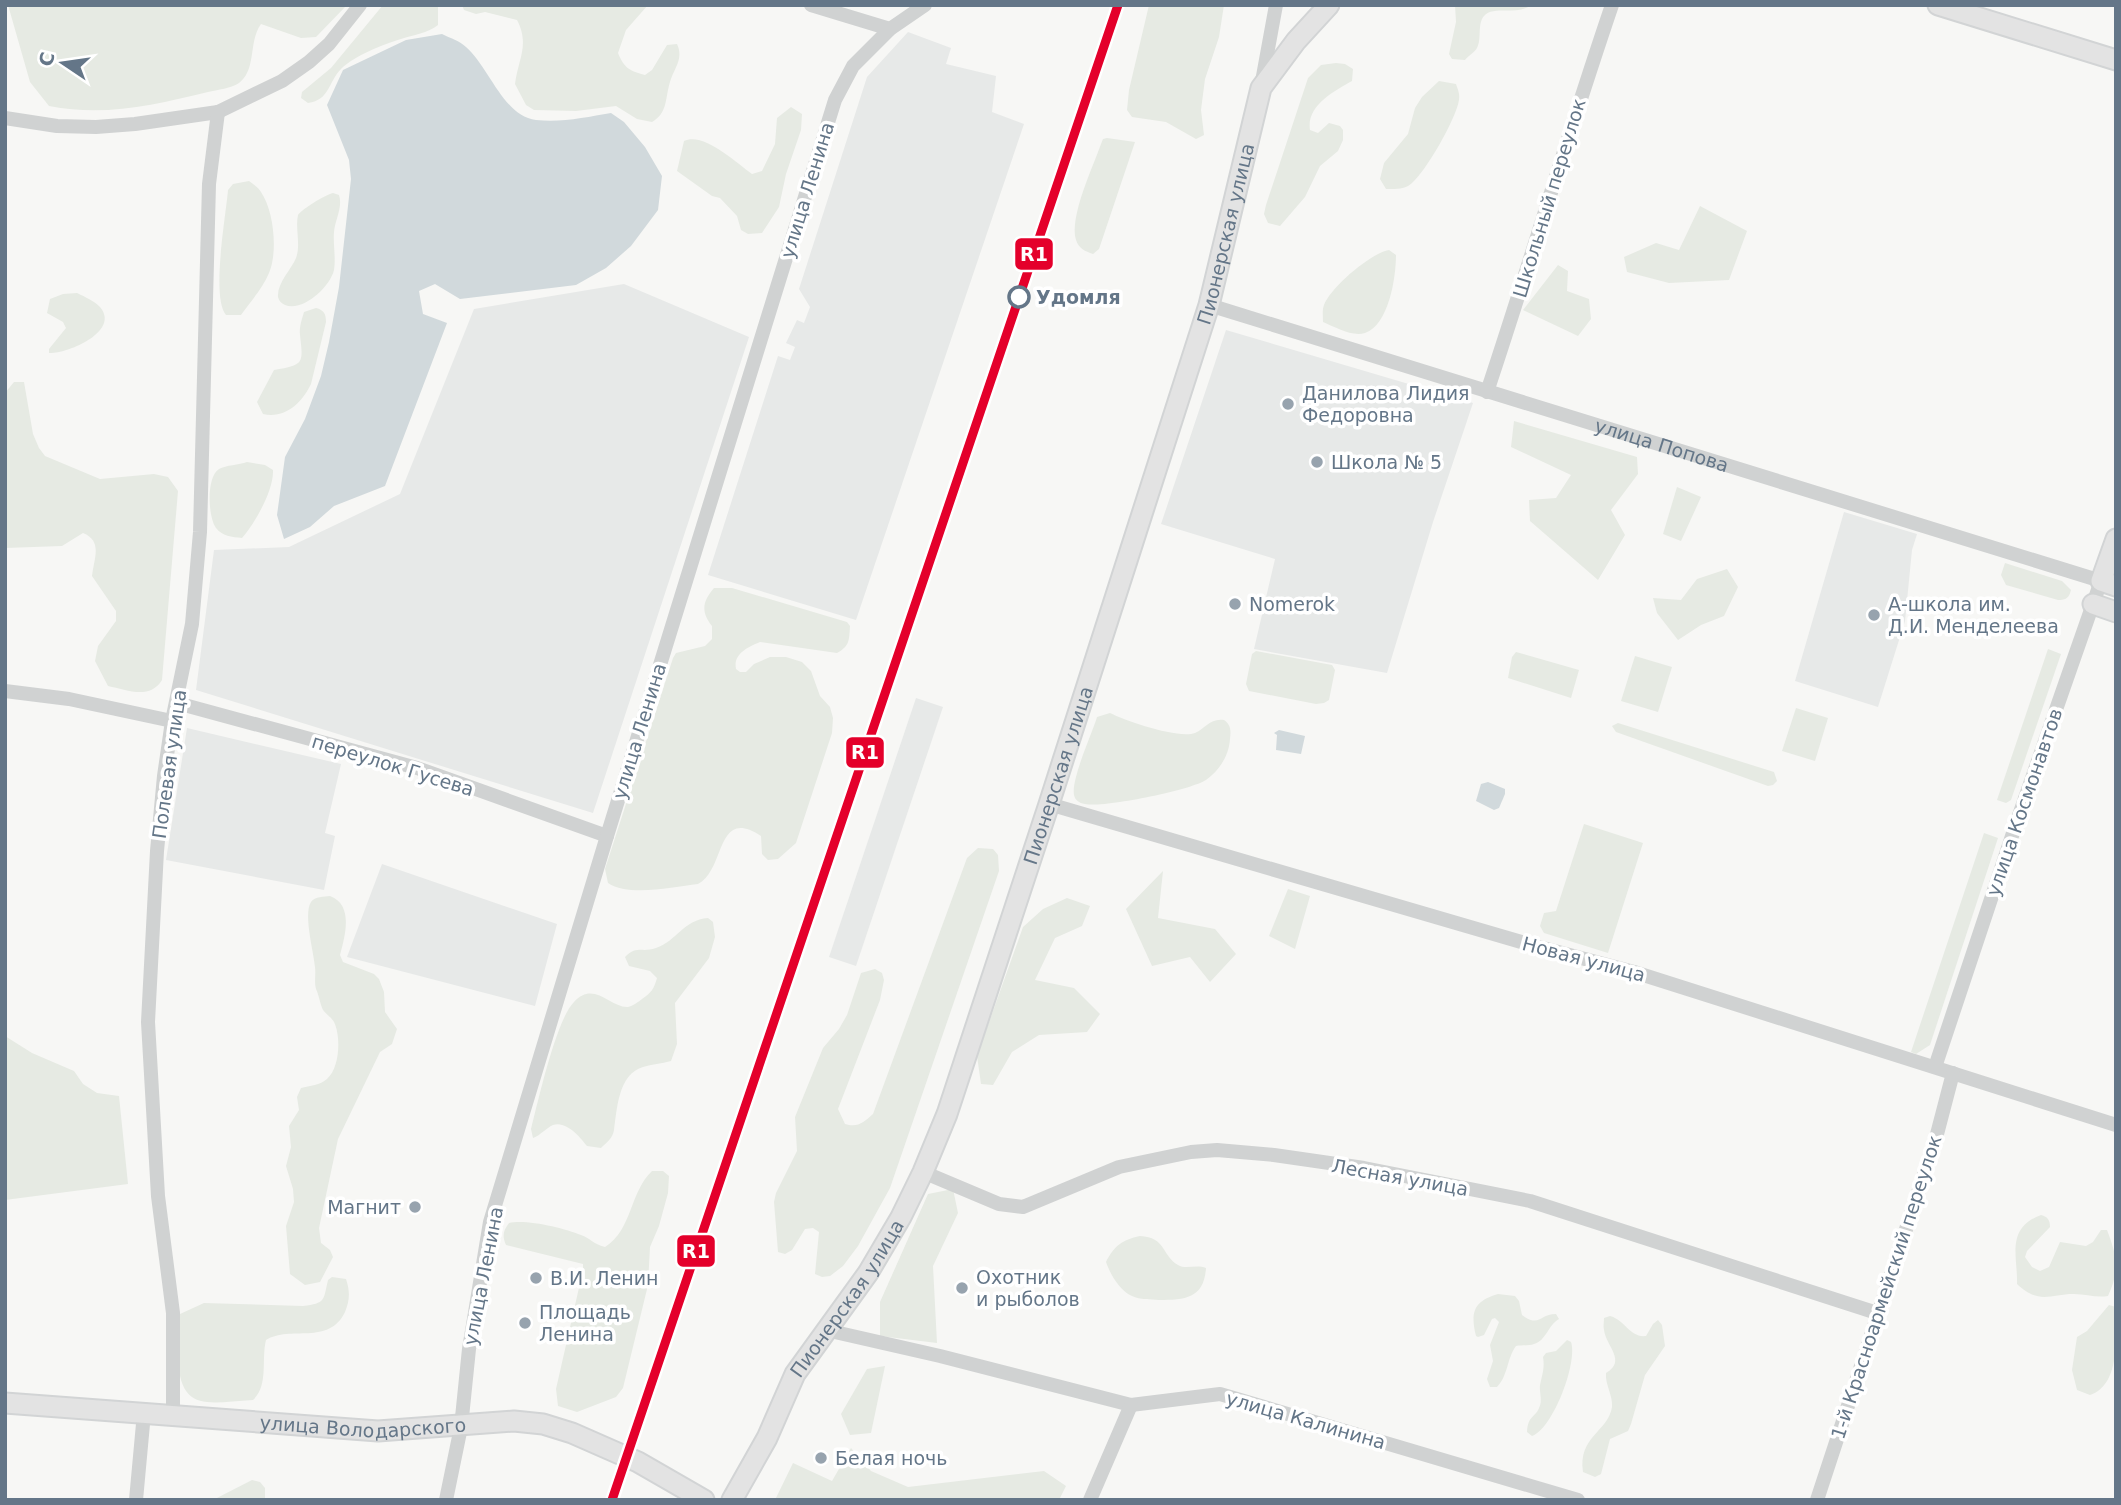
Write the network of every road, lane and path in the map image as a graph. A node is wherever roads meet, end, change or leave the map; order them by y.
1 (360, 5) edge
2 (811, 5) edge
3 (925, 5) edge
4 (1276, 5) edge
5 (1329, 5) edge
6 (1612, 5) edge
7 (1938, 5) edge
8 (890, 29) junction
9 (2116, 60) edge
10 (1261, 88) junction
11 (218, 111) junction
12 (5, 118) edge
13 (1209, 305) junction
14 (1487, 392) junction
15 (2116, 539) edge
16 (2108, 584) edge
17 (2093, 604) junction
18 (2116, 612) edge
19 (5, 691) edge
20 (177, 703) junction
21 (172, 720) junction
22 (1049, 804) junction
23 (607, 836) junction
24 (1935, 1067) junction
25 (1953, 1073) junction
26 (2116, 1125) edge
27 (923, 1172) junction
28 (1877, 1312) junction
29 (826, 1330) junction
30 (5, 1403) edge
31 (1131, 1405) junction
32 (144, 1413) junction
33 (173, 1416) junction
34 (461, 1427) junction
35 (136, 1500) edge
36 (446, 1500) edge
37 (704, 1500) edge
38 (732, 1500) edge
39 (1090, 1500) edge
40 (1578, 1500) edge
41 (1817, 1500) edge

1 - 11 street
2 - 8 street
3 - 8 street, улица Ленина
4 - 10 street, Пионерская улица
5 - 10 street
6 - 14 street, Школьный переулок
7 - 9 street
8 - 23 street, улица Ленина
10 - 13 street, Пионерская улица
11 - 12 street
11 - 20 street, Полевая улица
13 - 14 street, улица Попова
13 - 22 street, Пионерская улица
14 - 16 street, улица Попова
15 - 16 street, улица Космонавтов
16 - 17 street, улица Космонавтов
17 - 18 street
17 - 24 street, улица Космонавтов
19 - 21 street
20 - 21 street, Полевая улица
20 - 23 street, переулок Гусева
21 - 33 street, Полевая улица
22 - 24 street, Новая улица
22 - 27 street, Пионерская улица
23 - 34 street, улица Ленина
24 - 25 street, Новая улица
25 - 26 street, Новая улица
25 - 28 street, 1-й Красноармейский переулок
27 - 28 street, Лесная улица
27 - 29 street, Пионерская улица
28 - 41 street, 1-й Красноармейский переулок
29 - 31 street, улица Калинина
29 - 38 street, Пионерская улица
30 - 32 street, улица Володарского
31 - 39 street
31 - 40 street, улица Калинина
32 - 33 street, улица Володарского
32 - 35 street
33 - 34 street, улица Володарского
34 - 36 street, улица Ленина
34 - 37 street, улица Володарского

